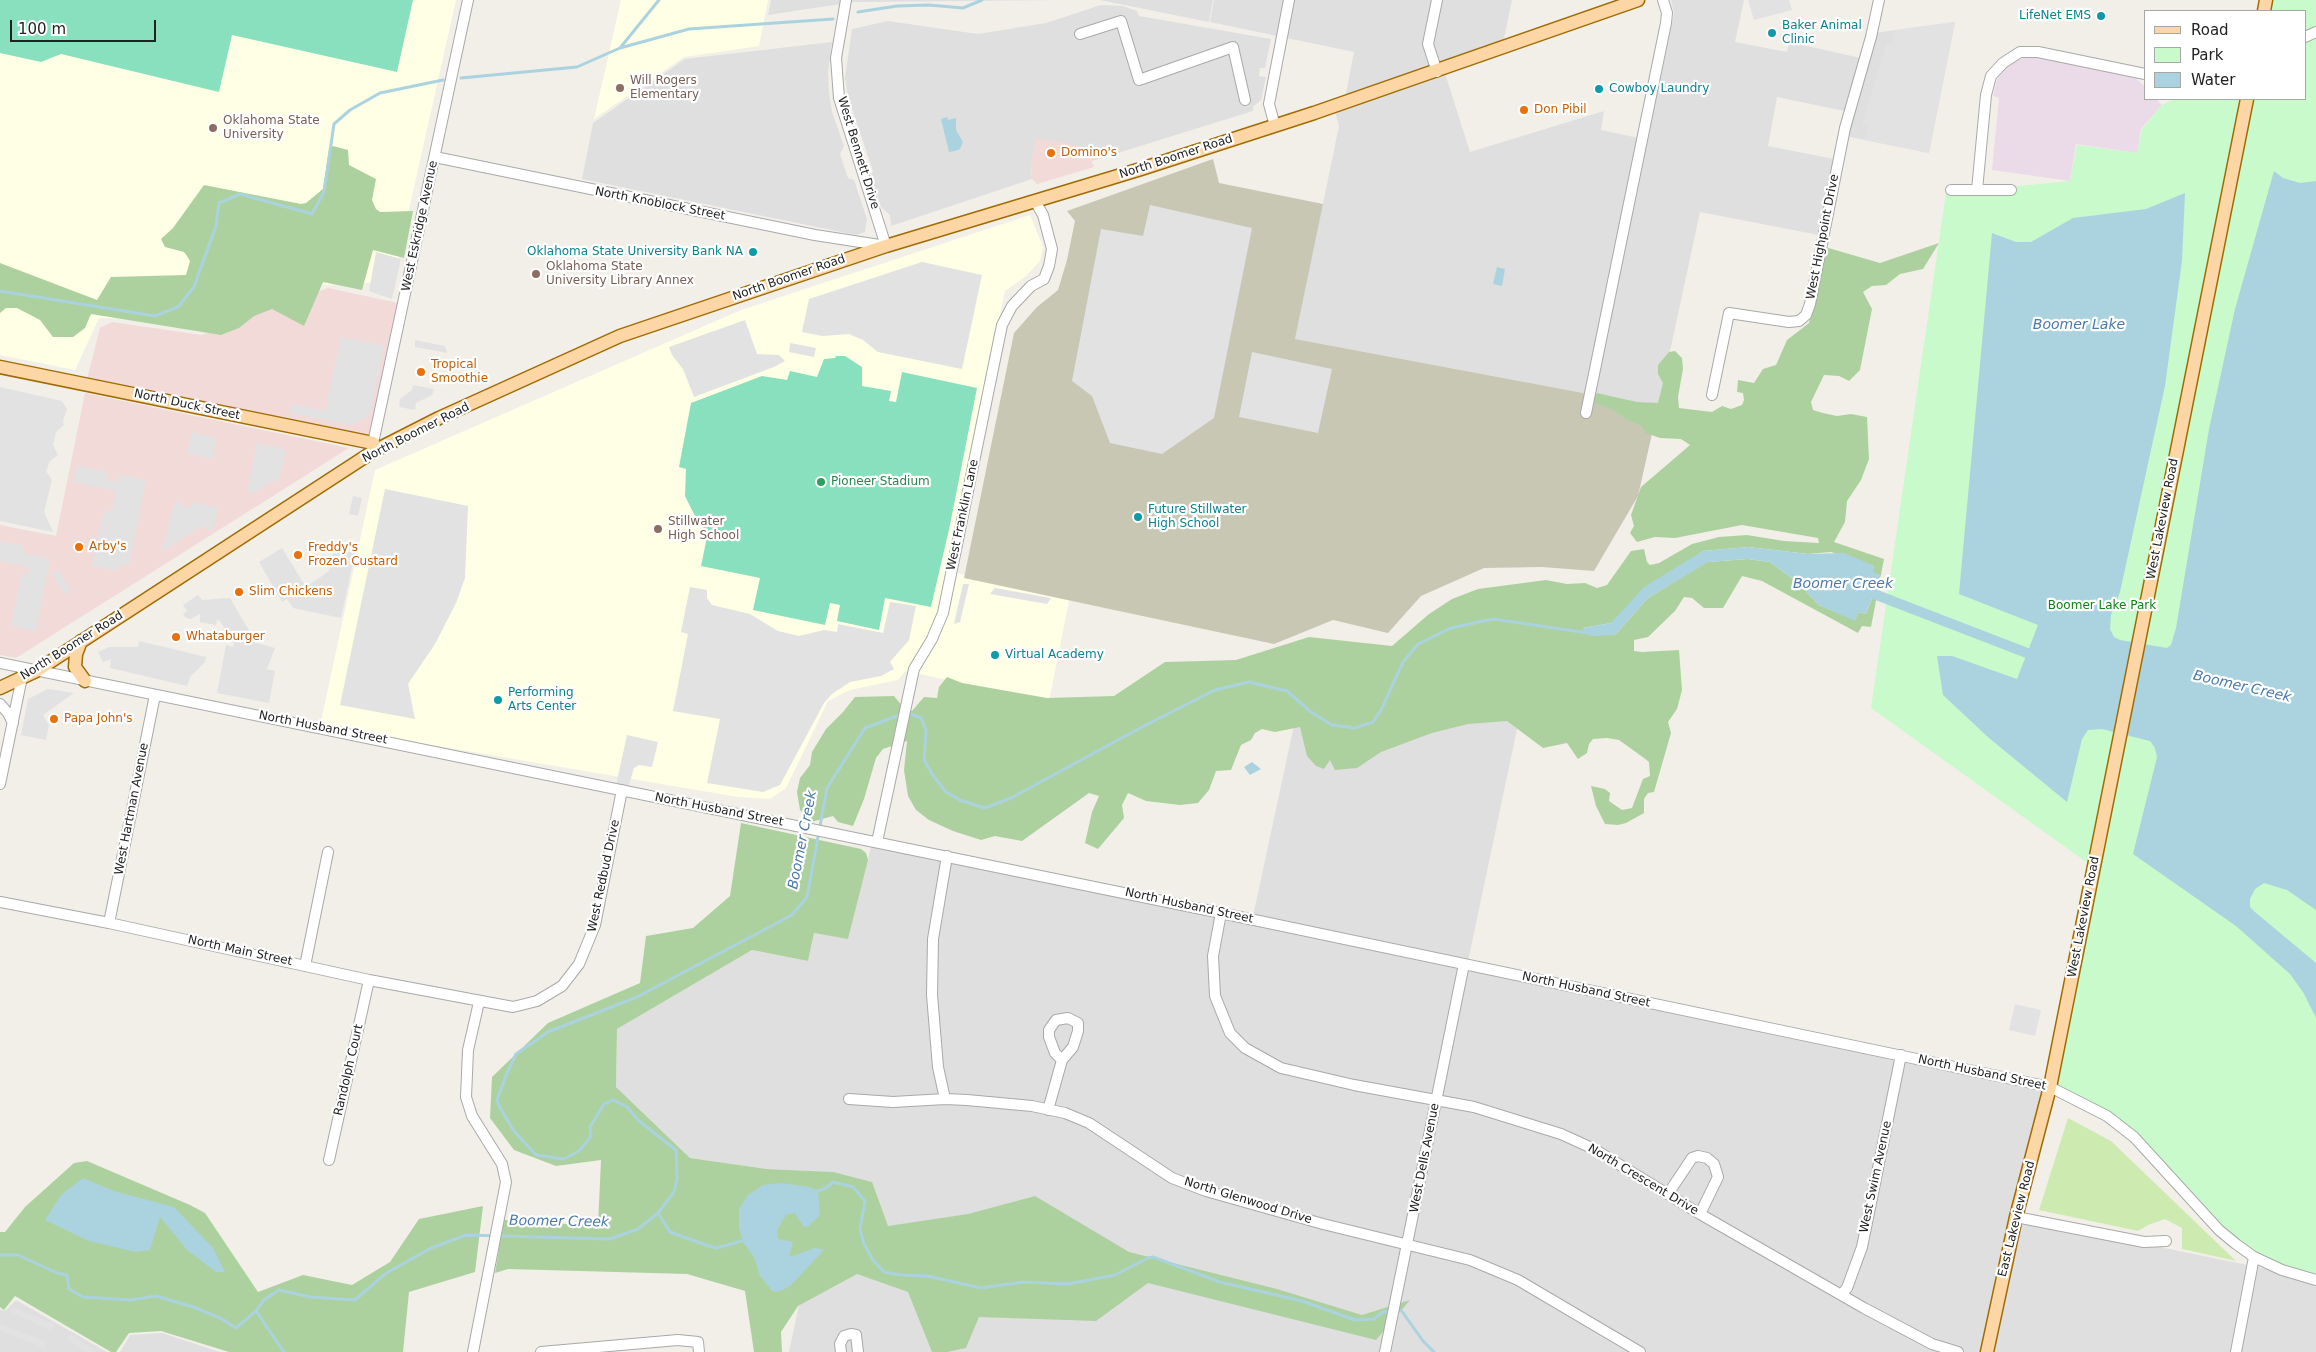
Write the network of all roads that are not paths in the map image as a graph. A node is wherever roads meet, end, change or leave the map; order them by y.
1 (468, 0) edge
2 (846, 0) edge
3 (1289, 0) edge
4 (1437, 0) edge
5 (1638, 0) edge
6 (1663, 0) edge
7 (1878, 0) edge
8 (1080, 34) dead end
9 (1436, 72) junction
10 (2144, 74) edge
11 (1245, 100) dead end
12 (2247, 100) edge
13 (1275, 126) junction
14 (435, 157) junction
15 (1952, 190) dead end
16 (1977, 190) junction
17 (2011, 190) dead end
18 (1035, 201) junction
19 (886, 246) junction
20 (0, 367) edge
21 (1712, 395) dead end
22 (1586, 413) dead end
23 (374, 447) junction
24 (81, 642) junction
25 (0, 662) edge
26 (36, 671) junction
27 (22, 677) junction
28 (85, 680) junction
29 (0, 688) edge
30 (155, 695) junction
31 (0, 704) edge
32 (13, 723) junction
33 (0, 784) edge
34 (622, 790) junction
35 (877, 842) junction
36 (328, 852) dead end
37 (947, 856) junction
38 (0, 902) edge
39 (1220, 912) junction
40 (108, 923) junction
41 (1464, 964) junction
42 (305, 966) junction
43 (369, 980) junction
44 (479, 1002) junction
45 (1901, 1055) junction
46 (1062, 1060) dead end
47 (2050, 1087) junction
48 (945, 1098) junction
49 (849, 1099) dead end
50 (1436, 1100) junction
51 (1048, 1110) junction
52 (329, 1160) dead end
53 (1668, 1194) junction
54 (1700, 1214) junction
55 (2016, 1217) junction
56 (2166, 1241) dead end
57 (1407, 1245) junction
58 (2254, 1257) junction
59 (2316, 1280) edge
60 (1842, 1294) junction
61 (473, 1352) edge
62 (541, 1352) edge
63 (699, 1352) edge
64 (841, 1352) edge
65 (858, 1352) edge
66 (1385, 1352) edge
67 (1640, 1352) edge
68 (1958, 1352) edge
69 (1988, 1352) edge
70 (2236, 1352) edge

1 - 14 street, West Eskridge Avenue
2 - 19 street, West Bennett Drive
3 - 13 street
4 - 9 street
5 - 9 main road, North Boomer Road
6 - 22 street
7 - 21 street, West Highpoint Drive
8 - 11 street
9 - 13 main road, North Boomer Road
10 - 16 street
12 - 47 main road, West Lakeview Road
13 - 18 main road, North Boomer Road
14 - 19 street, North Knoblock Street
14 - 23 street, West Eskridge Avenue
15 - 16 street
16 - 17 street
18 - 19 main road, North Boomer Road
18 - 35 street, West Franklin Lane
19 - 23 main road, North Boomer Road
20 - 23 main road, North Duck Street
23 - 24 main road, North Boomer Road
24 - 26 main road, North Boomer Road
24 - 28 main road
25 - 26 street, North Husband Street
26 - 27 main road, North Boomer Road
26 - 28 street, North Husband Street
27 - 29 main road, North Boomer Road
27 - 32 street
28 - 30 street, North Husband Street
30 - 34 street, North Husband Street
30 - 40 street, West Hartman Avenue
31 - 32 street
32 - 33 street
34 - 35 street, North Husband Street
34 - 44 street, West Redbud Drive
35 - 37 street, North Husband Street
36 - 42 street
37 - 39 street, North Husband Street
37 - 48 street
38 - 40 street, North Main Street
39 - 41 street, North Husband Street
39 - 50 street, North Crescent Drive
40 - 42 street, North Main Street
41 - 45 street, North Husband Street
41 - 50 street, West Dells Avenue
42 - 43 street, North Main Street
43 - 44 street, North Main Street
43 - 52 street, Randolph Court
44 - 61 street
45 - 47 street, North Husband Street
45 - 60 street, West Swim Avenue
46 - 51 street
47 - 55 main road, East Lakeview Road
47 - 58 street, North Husband Street
48 - 49 street, North Glenwood Drive
48 - 51 street, North Glenwood Drive
50 - 53 street, North Crescent Drive
50 - 57 street, West Dells Avenue
51 - 57 street, North Glenwood Drive
53 - 54 street, North Crescent Drive
53 - 54 street
54 - 60 street, North Crescent Drive
55 - 56 street
55 - 69 main road, East Lakeview Road
57 - 66 street, West Dells Avenue
57 - 67 street, North Glenwood Drive
58 - 59 street, North Husband Street
58 - 70 street
60 - 68 street, North Crescent Drive
62 - 63 street
64 - 65 street

